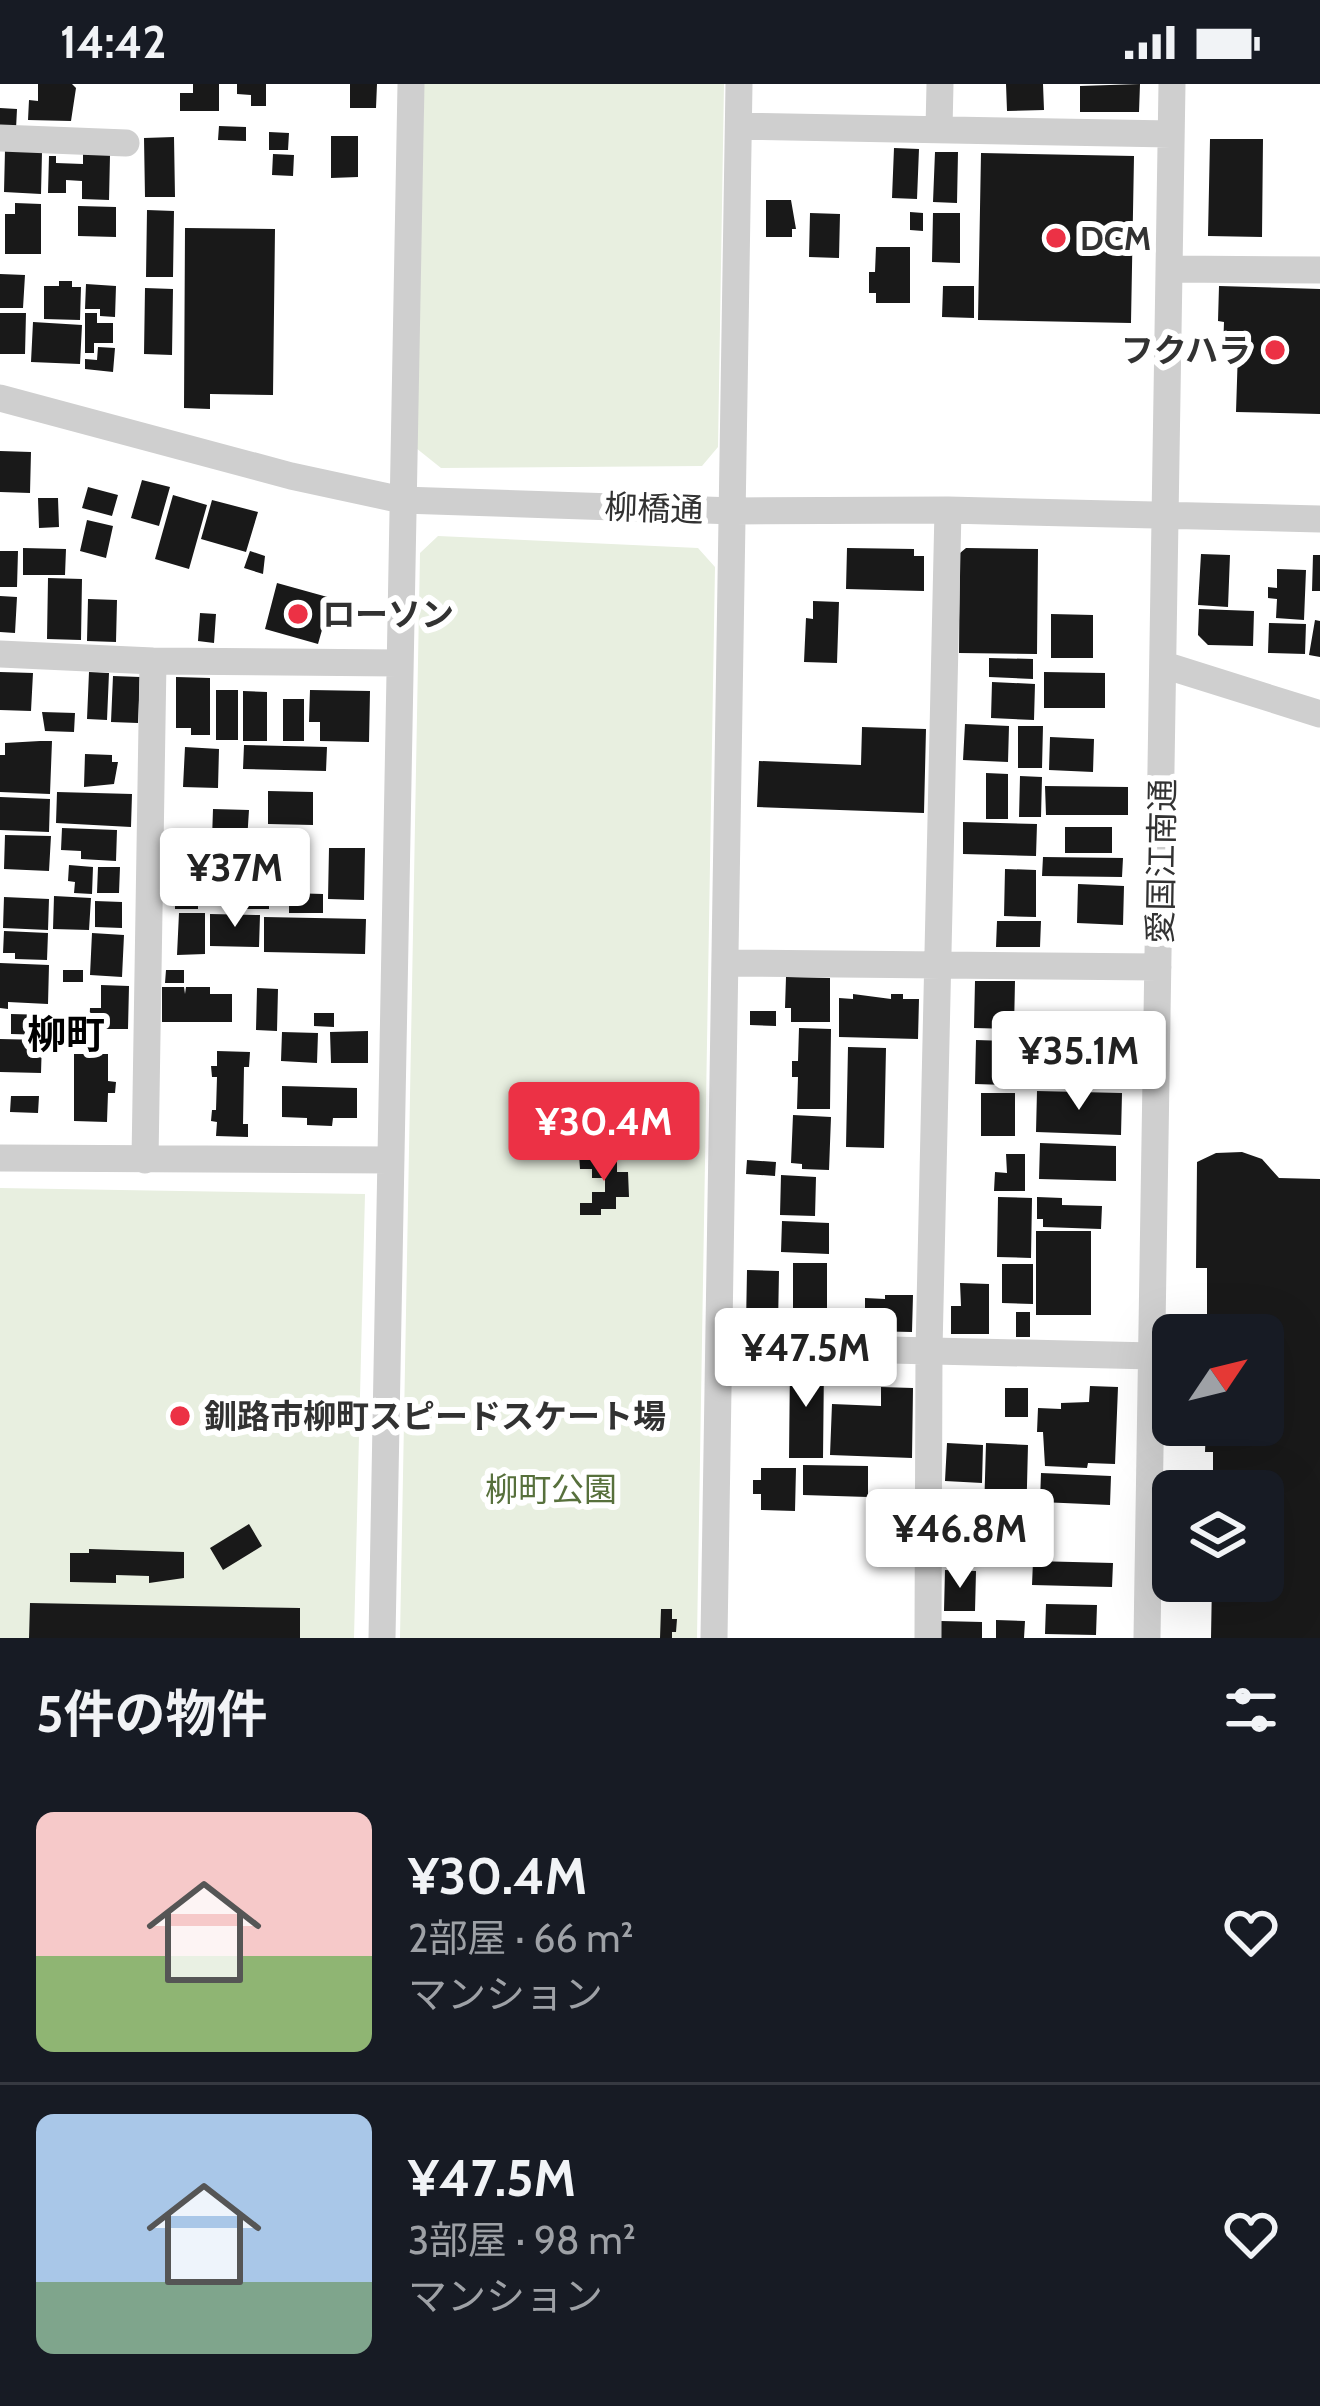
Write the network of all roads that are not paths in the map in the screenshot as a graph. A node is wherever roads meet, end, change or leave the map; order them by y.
1 (411, 84) edge
2 (739, 84) edge
3 (940, 84) edge
4 (1172, 84) edge
5 (739, 126) junction
6 (939, 129) junction
7 (1171, 134) junction
8 (0, 138) edge
9 (126, 143) dead end
10 (1171, 269) junction
11 (1320, 270) edge
12 (0, 398) edge
13 (402, 500) junction
14 (948, 510) junction
15 (735, 511) junction
16 (1163, 518) junction
17 (1320, 519) edge
18 (0, 654) edge
19 (153, 662) junction
20 (398, 663) junction
21 (1164, 665) junction
22 (1320, 713) edge
23 (726, 963) junction
24 (936, 964) junction
25 (1159, 967) junction
26 (0, 1158) edge
27 (145, 1160) junction
28 (391, 1160) junction
29 (1154, 1314) edge
30 (719, 1346) junction
31 (928, 1350) junction
32 (1152, 1356) edge
33 (1152, 1403) edge
34 (382, 1638) edge
35 (714, 1638) edge
36 (928, 1638) edge
37 (1147, 1638) edge

1 - 13 street
2 - 5 street
3 - 6 street
4 - 7 street, 愛国江南通
5 - 6 street
5 - 15 street
6 - 7 street
7 - 10 street, 愛国江南通
8 - 9 street
10 - 11 street
10 - 16 street, 愛国江南通
12 - 13 street, 柳橋通
13 - 15 street, 柳橋通
13 - 20 street
14 - 15 street, 柳橋通
14 - 16 street, 柳橋通
14 - 24 street
15 - 23 street
16 - 17 street, 柳橋通
16 - 21 street, 愛国江南通
18 - 19 street
19 - 20 street
19 - 27 street
20 - 28 street
21 - 22 street
21 - 25 street, 愛国江南通
23 - 24 street
23 - 30 street
24 - 25 street
24 - 31 street
25 - 29 street, 愛国江南通
26 - 27 street
27 - 28 street
28 - 34 street
30 - 31 street
30 - 35 street
31 - 32 street
31 - 36 street
33 - 37 street, 愛国江南通

